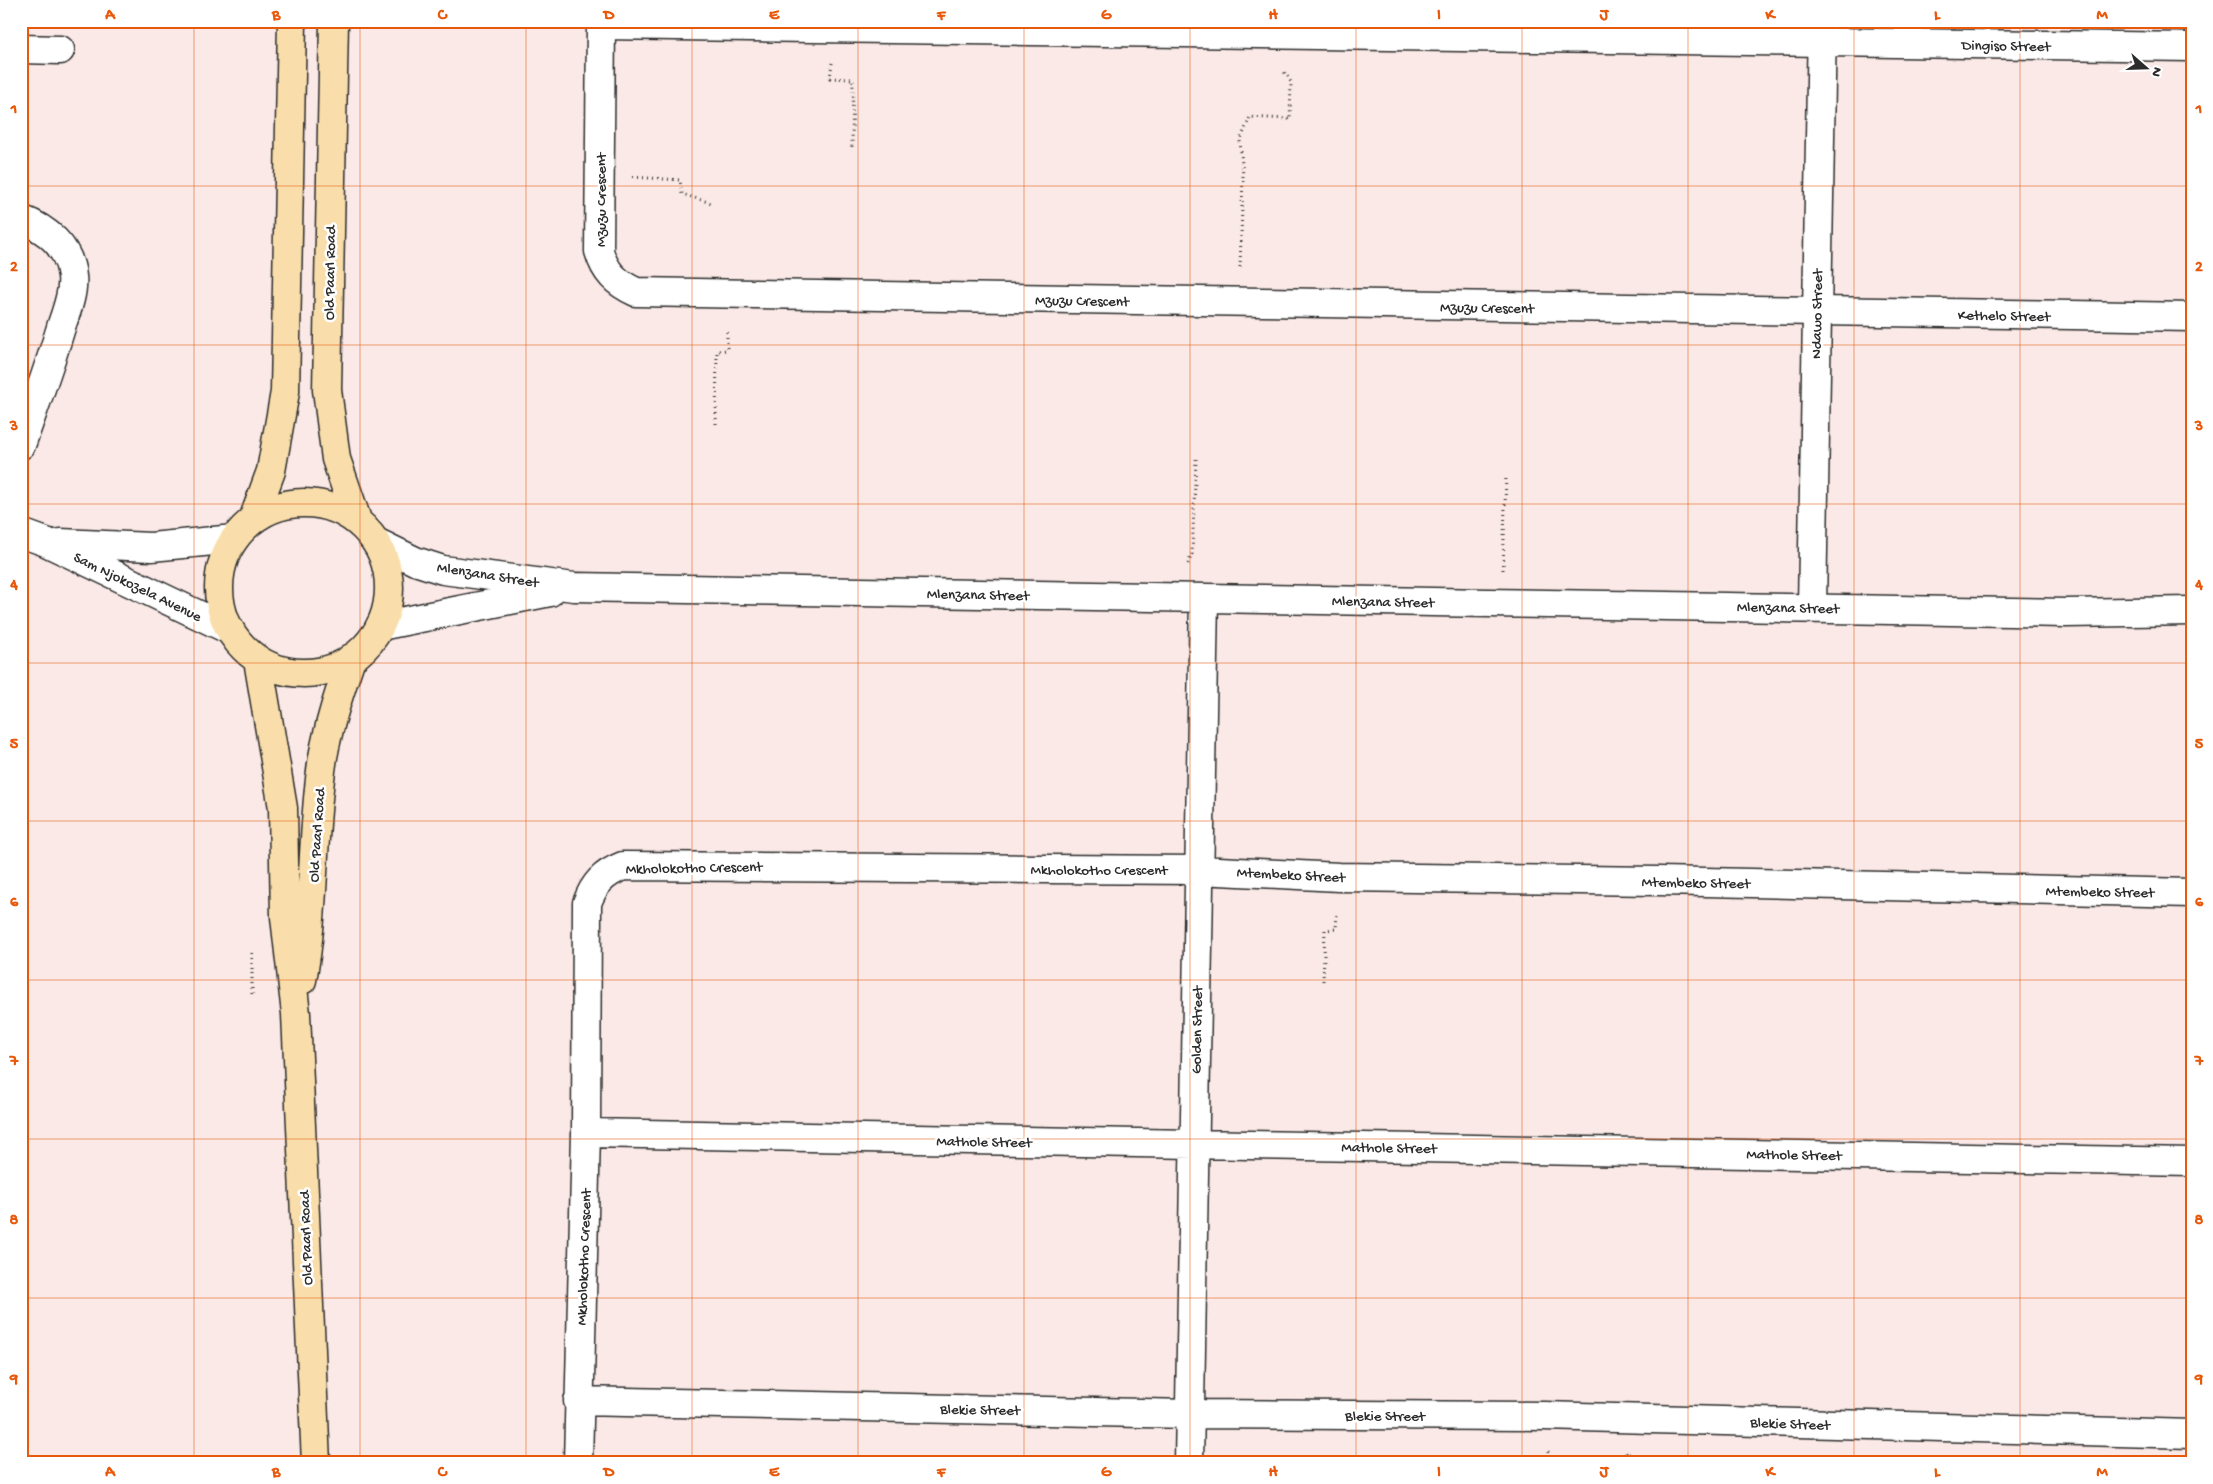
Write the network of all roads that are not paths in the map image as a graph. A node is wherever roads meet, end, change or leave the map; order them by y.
1 (292, 21) edge
2 (334, 21) edge
3 (601, 23) edge
4 (1821, 32) edge
5 (2192, 48) edge
6 (21, 49) edge
7 (60, 50) dead end
8 (21, 219) edge
9 (1816, 313) junction
10 (2192, 317) edge
11 (21, 445) edge
12 (253, 520) junction
13 (357, 520) junction
14 (33, 538) edge
15 (234, 539) junction
16 (376, 542) junction
17 (574, 587) junction
18 (1204, 598) junction
19 (1812, 608) junction
20 (2192, 611) edge
21 (380, 626) junction
22 (230, 630) junction
23 (351, 658) junction
24 (258, 660) junction
25 (1200, 870) junction
26 (2192, 893) edge
27 (296, 1014) junction
28 (586, 1133) junction
29 (1194, 1145) junction
30 (2192, 1162) edge
31 (578, 1401) junction
32 (1190, 1414) junction
33 (2192, 1434) edge
34 (316, 1463) edge
35 (578, 1463) edge
36 (1189, 1463) edge

1 - 12 main road, Old Paarl Road
2 - 13 main road, Old Paarl Road
3 - 4 street, Dingiso Street
3 - 9 street, Mzuzu Crescent
4 - 5 street, Dingiso Street
4 - 9 street, Ndawo Street
6 - 7 street
8 - 11 street
9 - 10 street, Kethelo Street
9 - 19 street, Ndawo Street
12 - 13 main road, Old Paarl Road
12 - 15 main road, Old Paarl Road
13 - 16 main road, Old Paarl Road
14 - 15 street, Sam Njokozela Avenue
14 - 22 street, Sam Njokozela Avenue
15 - 22 main road, Old Paarl Road
16 - 17 street, Mlenzana Street
16 - 21 main road, Old Paarl Road
17 - 18 street, Mlenzana Street
17 - 21 street, Mlenzana Street
18 - 19 street, Mlenzana Street
18 - 25 street, Golden Street
19 - 20 street, Mlenzana Street
21 - 23 main road, Old Paarl Road
22 - 24 main road, Old Paarl Road
23 - 24 main road, Old Paarl Road
23 - 27 main road, Old Paarl Road
24 - 27 main road, Old Paarl Road
25 - 26 street, Mtembeko Street
25 - 28 street, Mkholokotho Crescent
25 - 29 street, Golden Street
27 - 34 main road, Old Paarl Road
28 - 29 street, Mathole Street
28 - 31 street, Mkholokotho Crescent
29 - 30 street, Mathole Street
29 - 32 street, Golden Street
31 - 32 street, Blekie Street
31 - 35 street, Mkholokotho Crescent
32 - 33 street, Blekie Street
32 - 36 street, Golden Street

